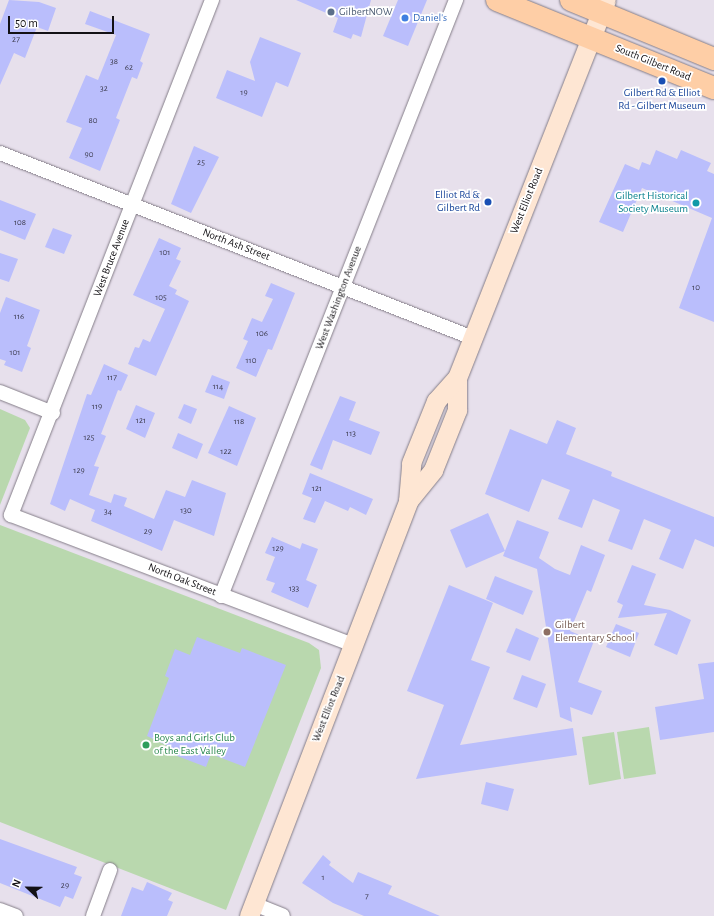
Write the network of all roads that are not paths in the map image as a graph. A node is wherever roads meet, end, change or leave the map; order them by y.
1 (212, 0) edge
2 (456, 0) edge
3 (496, 0) edge
4 (571, 0) edge
5 (599, 19) edge
6 (714, 59) edge
7 (714, 88) edge
8 (0, 153) edge
9 (133, 205) junction
10 (343, 287) junction
11 (473, 338) junction
12 (0, 392) edge
13 (53, 413) junction
14 (10, 515) joint
15 (221, 596) junction
16 (354, 645) junction
17 (110, 870) dead end
18 (0, 910) edge
19 (251, 910) edge
20 (16, 916) edge
21 (93, 916) edge
22 (283, 916) edge

1 - 9 street, West Bruce Avenue
2 - 10 street, West Washington Avenue
3 - 5 main road
4 - 5 main road
5 - 6 main road
5 - 7 main road, South Gilbert Road
5 - 11 main road, West Elliot Road
8 - 9 street, North Ash Street
9 - 10 street, North Ash Street
9 - 13 street, West Bruce Avenue
10 - 11 street, North Ash Street
10 - 15 street, West Washington Avenue
11 - 16 main road, West Elliot Road
12 - 13 street
13 - 14 street, West Bruce Avenue
14 - 15 street, North Oak Street
15 - 16 street, North Oak Street
16 - 19 main road, West Elliot Road
17 - 21 street
18 - 20 street
19 - 22 street

